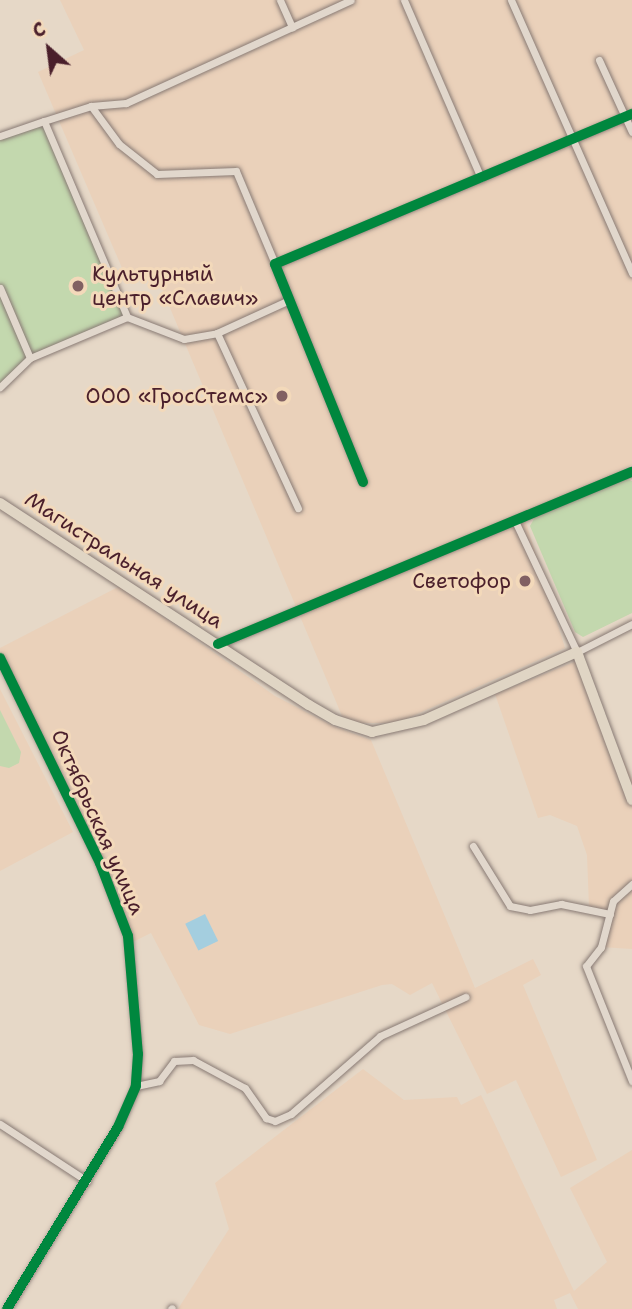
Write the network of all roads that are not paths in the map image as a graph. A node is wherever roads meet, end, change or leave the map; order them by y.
1 (280, 0) edge
2 (351, 0) edge
3 (404, 0) edge
4 (511, 0) edge
5 (292, 27) junction
6 (599, 60) dead end
7 (91, 106) junction
8 (629, 115) edge
9 (44, 121) junction
10 (632, 132) edge
11 (0, 136) edge
12 (570, 138) junction
13 (481, 178) junction
14 (275, 264) junction
15 (632, 273) edge
16 (0, 288) edge
17 (287, 301) junction
18 (127, 317) junction
19 (217, 333) junction
20 (30, 358) junction
21 (0, 387) edge
22 (632, 472) edge
23 (363, 482) dead end
24 (0, 503) edge
25 (298, 508) dead end
26 (514, 521) junction
27 (632, 624) edge
28 (218, 644) junction
29 (577, 652) junction
30 (0, 658) edge
31 (632, 800) edge
32 (473, 846) dead end
33 (632, 884) edge
34 (610, 914) junction
35 (465, 997) dead end
36 (632, 1081) edge
37 (136, 1086) junction
38 (0, 1124) edge
39 (87, 1181) junction
40 (6, 1309) edge

1 - 5 street
2 - 5 street
3 - 13 street
4 - 12 street
5 - 7 street
6 - 8 street
7 - 9 street
7 - 14 street
8 - 10 street
8 - 12 street
9 - 11 street
9 - 18 street
12 - 13 street
12 - 15 street
13 - 14 street
14 - 17 street
16 - 20 street
17 - 19 street
17 - 23 street
18 - 19 street
18 - 20 street
19 - 25 street
20 - 21 street
22 - 26 street
24 - 28 main road, Магистральная улица
26 - 28 street
26 - 29 street
27 - 29 street
28 - 29 main road, Магистральная улица
29 - 31 main road
30 - 37 street, Октябрьская улица
32 - 34 street
33 - 34 street
34 - 36 street
35 - 37 street
37 - 39 street, Октябрьская улица
38 - 39 street
39 - 40 street, Октябрьская улица

